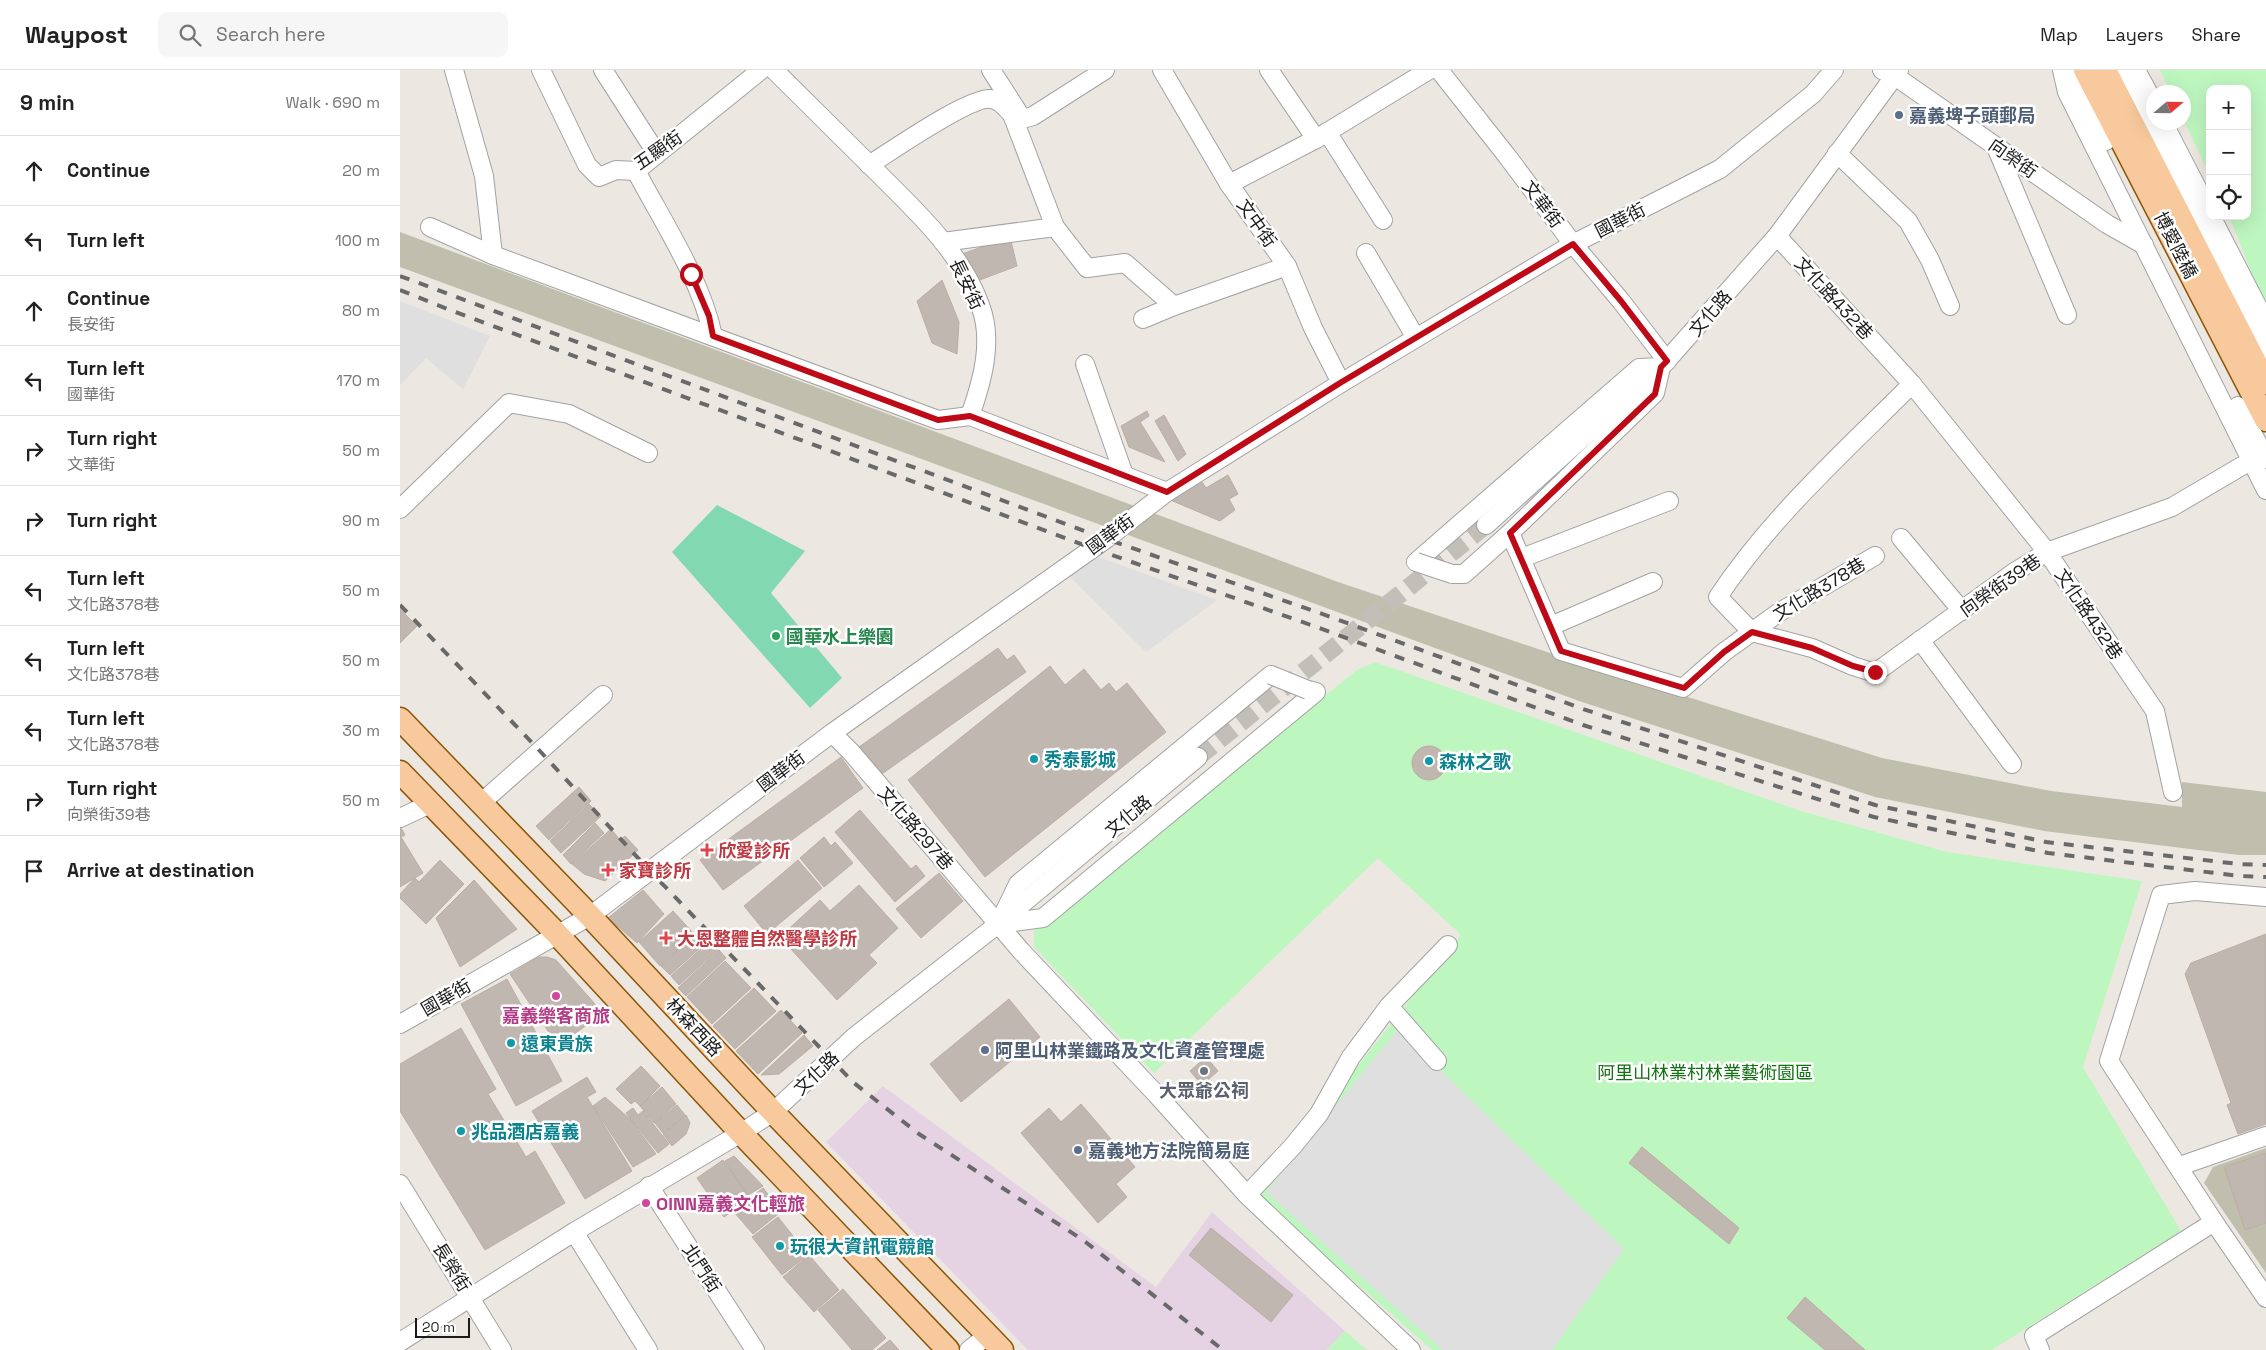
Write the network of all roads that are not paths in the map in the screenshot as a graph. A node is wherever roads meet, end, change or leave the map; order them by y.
1 (454, 70) edge
2 (542, 70) edge
3 (603, 70) edge
4 (761, 70) edge
5 (774, 70) edge
6 (991, 70) edge
7 (1104, 70) edge
8 (1162, 70) edge
9 (1270, 70) edge
10 (1429, 70) edge
11 (1439, 70) edge
12 (1834, 70) edge
13 (2062, 70) edge
14 (2071, 70) edge
15 (2085, 70) edge
16 (2105, 70) edge
17 (2123, 70) edge
18 (2136, 70) edge
19 (1892, 72) edge
20 (2146, 88) edge
21 (1018, 119) junction
22 (2167, 130) edge
23 (1322, 136) junction
24 (1996, 146) junction
25 (1837, 153) junction
26 (657, 154) junction
27 (869, 165) junction
28 (636, 171) junction
29 (1229, 184) junction
30 (2206, 205) edge
31 (1383, 220) dead end
32 (2214, 220) edge
33 (1055, 227) junction
34 (430, 228) dead end
35 (1777, 236) junction
36 (943, 242) junction
37 (1573, 244) junction
38 (2144, 245) junction
39 (1366, 253) dead end
40 (493, 254) junction
41 (1287, 266) junction
42 (1174, 306) junction
43 (1950, 306) dead end
44 (2067, 315) dead end
45 (1143, 319) dead end
46 (2266, 323) edge
47 (713, 336) junction
48 (1416, 338) junction
49 (2266, 351) edge
50 (1085, 364) dead end
51 (1664, 364) junction
52 (1340, 383) junction
53 (2266, 383) edge
54 (1912, 384) junction
55 (970, 416) junction
56 (2266, 420) edge
57 (648, 453) dead end
58 (2259, 459) edge
59 (1124, 475) junction
60 (2266, 490) edge
61 (1167, 492) junction
62 (1669, 501) dead end
63 (400, 509) edge
64 (1486, 525) tunnel mouth
65 (1510, 533) junction
66 (1902, 538) dead end
67 (2047, 552) junction
68 (1876, 556) dead end
69 (1522, 558) junction
70 (1653, 582) dead end
71 (1962, 612) junction
72 (1551, 626) junction
73 (1752, 632) junction
74 (1920, 640) junction
75 (603, 695) dead end
76 (401, 722) edge
77 (832, 733) junction
78 (1198, 757) tunnel mouth
79 (2012, 764) dead end
80 (400, 772) edge
81 (2173, 792) dead end
82 (432, 803) junction
83 (481, 803) junction
84 (400, 818) edge
85 (2266, 897) edge
86 (590, 916) junction
87 (998, 924) junction
88 (556, 933) junction
89 (1448, 945) dead end
90 (1389, 1006) junction
91 (400, 1024) edge
92 (1437, 1061) dead end
93 (773, 1112) junction
94 (741, 1133) junction
95 (2266, 1136) edge
96 (2180, 1166) junction
97 (400, 1184) edge
98 (649, 1186) junction
99 (1247, 1195) junction
100 (2214, 1222) junction
101 (574, 1232) junction
102 (470, 1296) junction
103 (2266, 1298) edge
104 (400, 1342) edge
105 (995, 1342) edge
106 (502, 1350) edge
107 (648, 1350) edge
108 (755, 1350) edge
109 (948, 1350) edge
110 (969, 1350) edge
111 (1411, 1350) edge
112 (2040, 1350) edge

1 - 40 street
2 - 28 street, 五顯街
3 - 26 street
4 - 26 street, 五顯街
5 - 27 street, 長安街
6 - 21 street
7 - 21 street
8 - 29 street, 文中街
9 - 23 street
10 - 23 street
11 - 37 street, 文華街
12 - 37 street, 國華街
13 - 38 street
14 - 58 street
15 - 56 main road, 博愛陸橋
16 - 53 main road, 博愛陸橋
17 - 49 street
18 - 20 street
19 - 24 street, 向榮街
19 - 25 street, 文化路
21 - 27 street
21 - 33 street
22 - 30 street
23 - 29 street
23 - 31 street
24 - 38 street, 向榮街
24 - 44 street
25 - 35 street, 文化路
25 - 43 street
26 - 28 street, 五顯街
27 - 36 street, 長安街
28 - 47 street
29 - 41 street, 文中街
32 - 46 street
33 - 36 street
33 - 42 street
34 - 40 street
35 - 51 street, 文化路
35 - 54 street, 文化路432巷
36 - 55 street, 長安街
37 - 48 street, 國華街
37 - 51 street, 文華街
38 - 58 street
39 - 48 street
40 - 47 street
41 - 42 street
41 - 52 street, 文中街
42 - 45 street
47 - 55 street
48 - 52 street, 國華街
50 - 59 street
51 - 64 street, 文化路
51 - 65 street
51 - 65 street, bridge
52 - 61 street, 國華街
54 - 67 street, 文化路432巷
54 - 73 street
55 - 59 street
57 - 63 street
58 - 60 street
58 - 67 street, 向榮街39巷
59 - 61 street
61 - 77 street, 國華街
62 - 69 street
65 - 69 street, 文化路378巷
66 - 71 street
67 - 71 street, 向榮街39巷
67 - 81 street, 文化路432巷
68 - 73 street, 文化路378巷
69 - 72 street, 文化路378巷
70 - 72 street
71 - 74 street, 向榮街39巷
72 - 73 street, 文化路378巷
73 - 74 street, 向榮街39巷
74 - 79 street
75 - 83 street
76 - 83 main road, 林森西路
77 - 86 street, 國華街
77 - 87 street, 文化路297巷
78 - 87 street, 文化路
80 - 82 main road
82 - 84 street
82 - 88 main road
83 - 86 main road, 林森西路
85 - 96 street
86 - 88 street, 國華街
86 - 93 main road, 林森西路
87 - 87 street, bridge
87 - 93 street, 文化路
87 - 99 street, 文化路297巷
88 - 91 street, 國華街
88 - 94 main road
89 - 90 street
90 - 92 street
90 - 99 street
93 - 94 street, 文化路
93 - 105 main road, 林森西路
94 - 98 street, 文化路
94 - 109 main road
95 - 96 street
96 - 100 street
97 - 102 street, 長榮街
98 - 101 street, 文化路
98 - 108 street, 北門街
99 - 111 street, 文化路297巷
100 - 103 street
100 - 112 street
101 - 102 street, 文化路
101 - 107 street
102 - 104 street, 文化路
102 - 106 street, 長榮街
105 - 110 street, 林森西路

